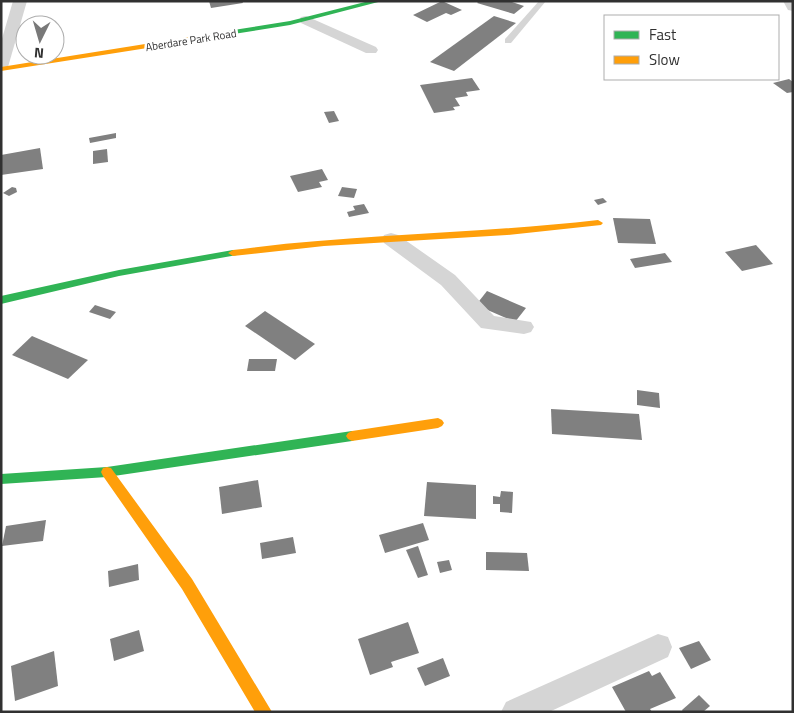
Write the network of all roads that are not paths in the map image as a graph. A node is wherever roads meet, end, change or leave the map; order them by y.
1 (20, 1) edge
2 (380, 1) edge
3 (543, 1) edge
4 (789, 1) edge
5 (793, 7) edge
6 (306, 20) junction
7 (508, 41) dead end
8 (371, 50) dead end
9 (1, 68) edge
10 (598, 223) dead end
11 (391, 239) junction
12 (1, 300) edge
13 (524, 327) dead end
14 (438, 424) dead end
15 (107, 472) junction
16 (1, 479) edge
17 (658, 647) dead end
18 (264, 712) edge
19 (516, 712) edge

1 - 9 street
2 - 6 street, Aberdare Park Road
3 - 7 lane
4 - 5 street
6 - 8 street
6 - 9 street, Aberdare Park Road
10 - 11 street
11 - 12 street
11 - 13 street
14 - 15 street
15 - 16 street
15 - 18 street
17 - 19 street

